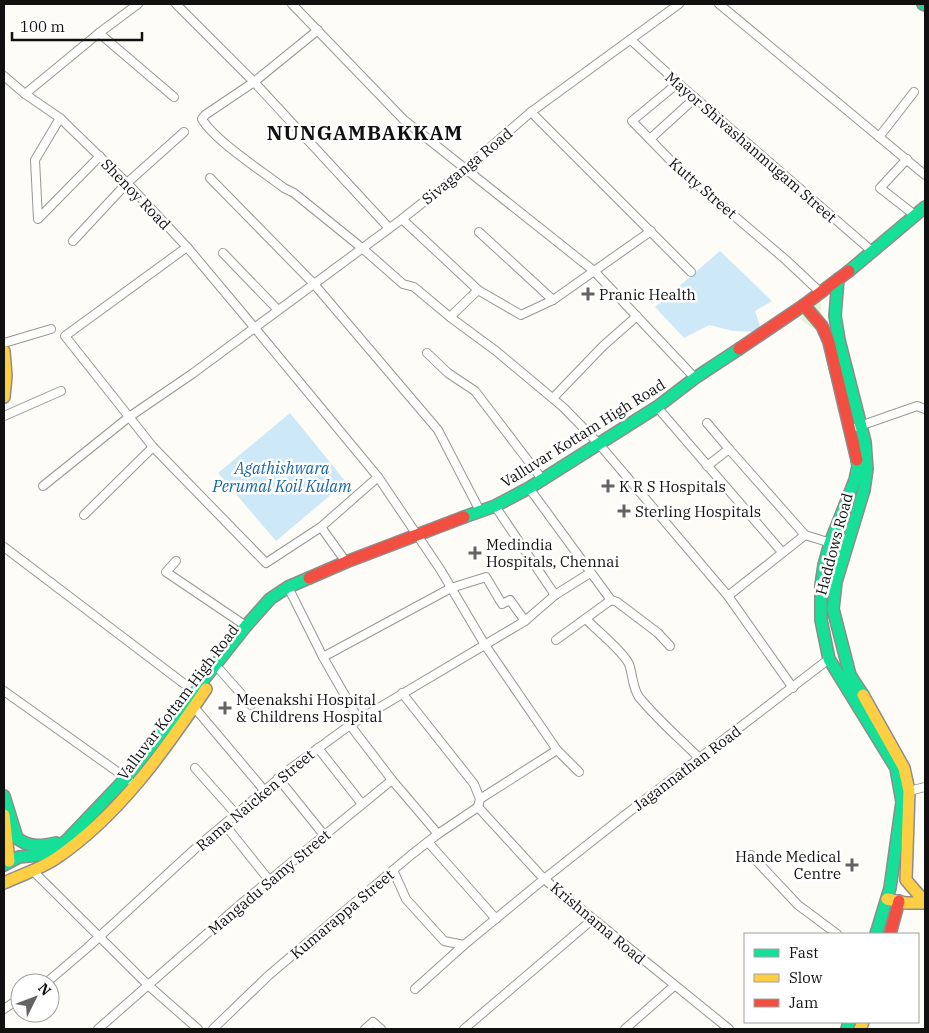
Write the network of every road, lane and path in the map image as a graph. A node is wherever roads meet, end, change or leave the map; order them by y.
1 (138, 4) edge
2 (176, 4) edge
3 (292, 4) edge
4 (679, 4) edge
5 (719, 4) edge
6 (318, 30) junction
7 (99, 33) junction
8 (631, 40) junction
9 (4, 76) edge
10 (254, 82) junction
11 (678, 83) junction
12 (914, 92) dead end
13 (25, 94) junction
14 (174, 97) dead end
15 (695, 98) junction
16 (532, 112) junction
17 (60, 118) junction
18 (184, 132) dead end
19 (879, 137) junction
20 (650, 139) junction
21 (100, 156) junction
22 (907, 159) junction
23 (465, 169) junction
24 (925, 175) edge
25 (210, 178) dead end
26 (127, 183) junction
27 (925, 207) edge
28 (916, 216) junction
29 (402, 219) junction
30 (389, 228) junction
31 (651, 231) junction
32 (479, 232) dead end
33 (73, 241) dead end
34 (187, 247) junction
35 (362, 248) junction
36 (873, 252) junction
37 (223, 253) dead end
38 (594, 271) junction
39 (691, 272) dead end
40 (838, 279) junction
41 (314, 284) junction
42 (478, 290) junction
43 (820, 292) junction
44 (553, 300) junction
45 (804, 306) junction
46 (278, 310) junction
47 (637, 316) junction
48 (450, 317) junction
49 (254, 327) junction
50 (51, 329) dead end
51 (4, 343) edge
52 (4, 351) edge
53 (427, 353) dead end
54 (695, 378) junction
55 (61, 391) dead end
56 (4, 397) edge
57 (553, 398) junction
58 (656, 408) junction
59 (925, 409) edge
60 (4, 416) edge
61 (129, 417) junction
62 (707, 423) dead end
63 (855, 428) junction
64 (599, 444) junction
65 (153, 447) junction
66 (729, 449) junction
67 (707, 466) junction
68 (378, 477) junction
69 (542, 479) junction
70 (42, 486) dead end
71 (529, 488) junction
72 (495, 506) junction
73 (480, 511) junction
74 (84, 515) dead end
75 (321, 527) junction
76 (418, 534) junction
77 (805, 535) junction
78 (830, 543) junction
79 (4, 547) edge
80 (847, 548) junction
81 (782, 552) junction
82 (176, 561) dead end
83 (346, 562) junction
84 (590, 573) junction
85 (288, 587) junction
86 (451, 588) junction
87 (555, 595) junction
88 (728, 596) junction
89 (270, 599) junction
90 (611, 600) junction
91 (586, 619) junction
92 (524, 621) junction
93 (246, 626) junction
94 (556, 640) dead end
95 (485, 645) junction
96 (670, 646) dead end
97 (323, 657) junction
98 (830, 659) junction
99 (220, 670) junction
100 (792, 688) junction
101 (4, 690) edge
102 (195, 692) junction
103 (402, 693) junction
104 (251, 705) dead end
105 (194, 708) junction
106 (359, 720) junction
107 (350, 725) junction
108 (318, 748) junction
109 (557, 750) junction
110 (699, 758) junction
111 (195, 768) dead end
112 (578, 772) dead end
113 (278, 778) junction
114 (392, 780) junction
115 (131, 781) junction
116 (925, 787) edge
117 (264, 790) junction
118 (912, 791) junction
119 (4, 796) edge
120 (479, 803) junction
121 (362, 804) junction
122 (4, 813) edge
123 (236, 814) junction
124 (225, 824) junction
125 (438, 834) junction
126 (324, 835) junction
127 (10, 838) edge
128 (66, 841) junction
129 (428, 842) junction
130 (751, 855) dead end
131 (6, 863) edge
132 (393, 870) junction
133 (33, 872) junction
134 (544, 879) junction
135 (269, 880) junction
136 (4, 883) edge
137 (887, 899) junction
138 (899, 901) junction
139 (925, 902) edge
140 (496, 919) junction
141 (593, 919) junction
142 (836, 933) edge
143 (876, 933) edge
144 (890, 933) edge
145 (99, 936) junction
146 (464, 944) junction
147 (57, 973) edge
148 (149, 986) junction
149 (674, 986) junction
150 (415, 989) dead end
151 (98, 1029) edge
152 (198, 1029) edge
153 (213, 1029) edge
154 (365, 1029) edge
155 (381, 1029) edge
156 (464, 1029) edge
157 (624, 1029) edge
158 (728, 1029) edge

1 - 7 street
2 - 10 street
3 - 6 street
4 - 8 street, Sivaganga Road
5 - 19 street
6 - 10 street
6 - 23 street
7 - 13 street
7 - 14 street
8 - 11 street, Mayor Shivashanmugam Street
8 - 16 street, Sivaganga Road
9 - 13 street, Shenoy Road
10 - 30 street
10 - 35 street
11 - 15 street, Mayor Shivashanmugam Street
11 - 20 street, Kutty Street
12 - 19 street
13 - 17 street, Shenoy Road
15 - 20 street
15 - 36 street, Mayor Shivashanmugam Street
16 - 23 street, Sivaganga Road
16 - 31 street
17 - 21 street, Shenoy Road
17 - 21 street
18 - 26 street
19 - 22 street
20 - 43 street, Kutty Street
21 - 26 street, Shenoy Road
22 - 24 street
22 - 28 street
23 - 29 street, Sivaganga Road
23 - 38 street
25 - 41 street
26 - 33 street
26 - 34 street, Shenoy Road
27 - 28 main road, Valluvar Kottam High Road
28 - 36 main road, Valluvar Kottam High Road
29 - 30 street, Sivaganga Road
29 - 42 street
30 - 35 street, Sivaganga Road
31 - 38 street
31 - 39 street
32 - 44 street
34 - 49 street, Shenoy Road
34 - 61 street
35 - 41 street, Sivaganga Road
35 - 48 street
36 - 40 main road, Valluvar Kottam High Road
37 - 46 street
38 - 44 street
38 - 47 street
40 - 43 main road, Valluvar Kottam High Road
40 - 63 main road
41 - 46 street, Sivaganga Road
41 - 73 street
42 - 44 street
42 - 48 street
43 - 45 main road, Valluvar Kottam High Road
45 - 54 main road, Valluvar Kottam High Road
45 - 63 main road
46 - 49 street, Sivaganga Road
47 - 54 street
47 - 57 street
48 - 57 street
49 - 61 street, Sivaganga Road
49 - 68 street, Shenoy Road
50 - 51 street
52 - 56 main road
53 - 69 street
54 - 58 main road, Valluvar Kottam High Road
55 - 60 street
57 - 64 street
58 - 64 main road, Valluvar Kottam High Road
58 - 67 street
59 - 63 street
61 - 65 street
61 - 70 street, Sivaganga Road
62 - 66 street
63 - 78 main road
63 - 80 main road, Haddows Road
64 - 69 main road, Valluvar Kottam High Road
64 - 88 street
65 - 74 street
65 - 75 street
66 - 67 street
66 - 77 street
67 - 81 street
68 - 75 street
68 - 76 street, Shenoy Road
69 - 71 main road, Valluvar Kottam High Road
71 - 72 main road, Valluvar Kottam High Road
71 - 84 street
72 - 73 main road, Valluvar Kottam High Road
72 - 87 street
73 - 76 main road, Valluvar Kottam High Road
75 - 83 street
76 - 83 main road, Valluvar Kottam High Road
76 - 86 street, Shenoy Road
77 - 78 street
77 - 81 street
78 - 80 street
78 - 98 main road
79 - 102 street
80 - 118 main road, Haddows Road
81 - 88 street
82 - 93 street
83 - 85 main road, Valluvar Kottam High Road
84 - 87 street, Rama Naicken Street
84 - 90 street
85 - 89 main road, Valluvar Kottam High Road
85 - 97 street
86 - 92 street
86 - 95 street, Shenoy Road
86 - 97 street
87 - 92 street, Rama Naicken Street
88 - 100 street
89 - 93 main road, Valluvar Kottam High Road
89 - 99 main road, Valluvar Kottam High Road
90 - 91 street
90 - 96 street
91 - 94 street
91 - 110 street
92 - 95 street, Rama Naicken Street
93 - 102 main road, Valluvar Kottam High Road
95 - 103 street, Rama Naicken Street
95 - 109 street, Shenoy Road
97 - 106 street
98 - 100 street, Jagannathan Road
98 - 137 main road
99 - 104 street
99 - 105 main road, Valluvar Kottam High Road
100 - 110 street, Jagannathan Road
101 - 115 street
102 - 115 main road, Valluvar Kottam High Road
103 - 106 street, Rama Naicken Street
103 - 120 street, Krishnama Road
105 - 115 main road, Valluvar Kottam High Road
105 - 117 street
106 - 107 street, Rama Naicken Street
107 - 108 street, Rama Naicken Street
107 - 114 street
108 - 113 street, Rama Naicken Street
108 - 121 street
109 - 112 street, Shenoy Road
109 - 120 street, Kumarappa Street
110 - 134 street, Jagannathan Road
111 - 123 street
113 - 117 street, Rama Naicken Street
113 - 126 street
114 - 121 street, Mangadu Samy Street
114 - 125 street
115 - 128 main road, Valluvar Kottam High Road
115 - 133 main road, Valluvar Kottam High Road
116 - 118 street
117 - 123 street, Rama Naicken Street
118 - 139 main road, Haddows Road
119 - 127 main road
120 - 125 street, Kumarappa Street
120 - 134 street, Krishnama Road
121 - 126 street, Mangadu Samy Street
122 - 127 main road
123 - 124 street, Rama Naicken Street
124 - 135 street
124 - 145 street, Rama Naicken Street
125 - 129 street, Kumarappa Street
126 - 135 street, Mangadu Samy Street
127 - 128 main road
127 - 131 main road
128 - 131 main road, Valluvar Kottam High Road
129 - 132 street, Kumarappa Street
129 - 140 street
130 - 142 street
132 - 146 street
132 - 153 street, Kumarappa Street
133 - 136 main road, Valluvar Kottam High Road
133 - 145 street
134 - 140 street, Jagannathan Road
134 - 141 street, Krishnama Road
135 - 148 street, Mangadu Samy Street
137 - 138 main road, Haddows Road
137 - 143 main road
138 - 139 main road, Haddows Road
138 - 144 main road
140 - 146 street, Jagannathan Road
141 - 149 street, Krishnama Road
141 - 156 street
145 - 147 street, Rama Naicken Street
145 - 148 street
146 - 150 street, Jagannathan Road
148 - 151 street, Mangadu Samy Street
148 - 152 street
149 - 157 street
149 - 158 street, Krishnama Road
154 - 155 street

